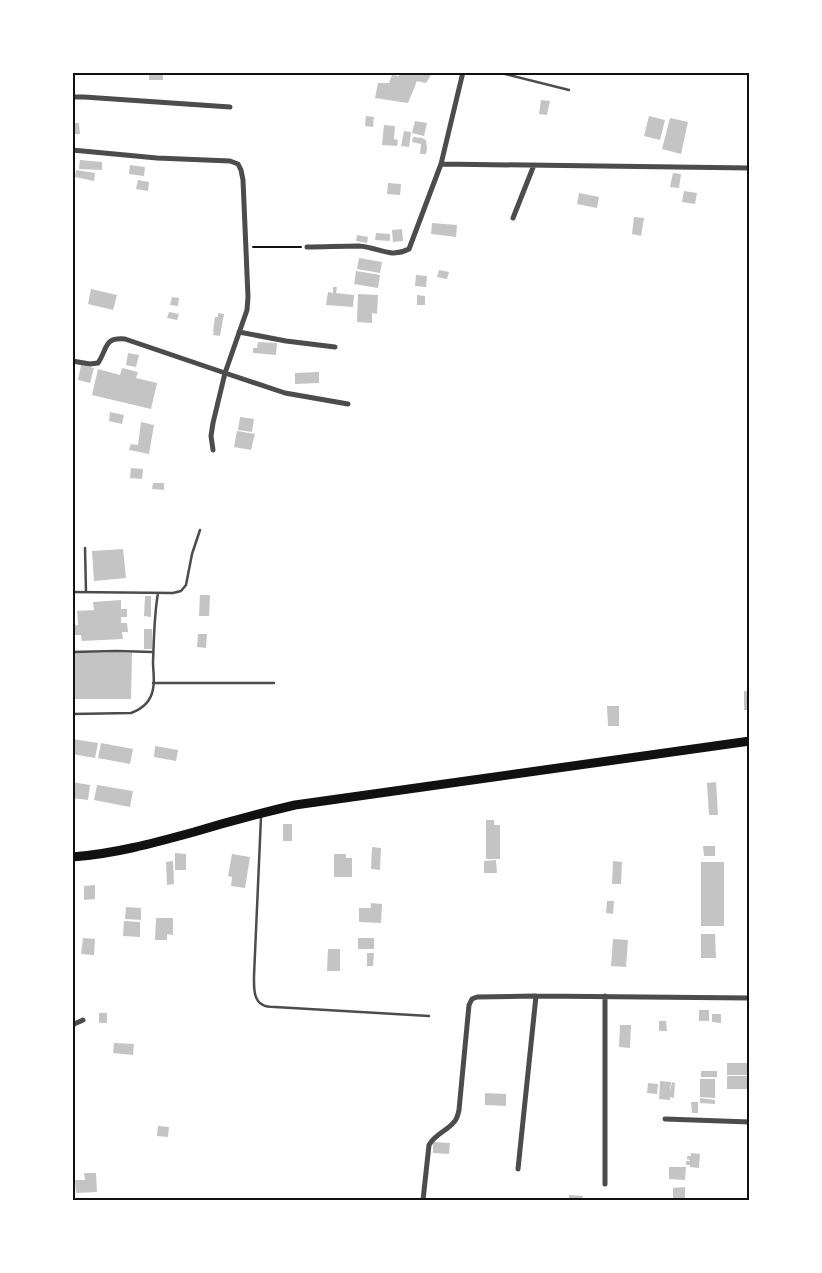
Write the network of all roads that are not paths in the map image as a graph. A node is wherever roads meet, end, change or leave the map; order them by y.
1 (463, 72) edge
2 (497, 72) edge
3 (569, 90) dead end
4 (72, 97) edge
5 (230, 107) dead end
6 (72, 150) edge
7 (441, 164) junction
8 (534, 165) junction
9 (750, 168) edge
10 (512, 218) dead end
11 (307, 248) road end
12 (239, 332) junction
13 (335, 347) dead end
14 (72, 361) edge
15 (225, 373) junction
16 (348, 404) dead end
17 (213, 450) dead end
18 (200, 530) dead end
19 (85, 548) dead end
20 (72, 592) edge
21 (86, 592) junction
22 (158, 593) junction
23 (72, 652) edge
24 (153, 652) junction
25 (153, 683) junction
26 (274, 683) dead end
27 (72, 714) edge
28 (750, 741) edge
29 (261, 813) junction
30 (72, 857) edge
31 (536, 996) junction
32 (605, 996) junction
33 (750, 998) edge
34 (429, 1016) dead end
35 (83, 1020) dead end
36 (72, 1025) edge
37 (665, 1120) dead end
38 (750, 1122) edge
39 (518, 1169) dead end
40 (605, 1184) dead end
41 (423, 1200) edge

1 - 7 street
2 - 3 lane
4 - 5 street
6 - 12 street
7 - 8 street
7 - 11 street
8 - 9 street
8 - 10 street
12 - 13 street
12 - 15 street
14 - 15 street
15 - 16 street
15 - 17 street
18 - 22 lane
19 - 21 lane
20 - 21 lane
21 - 22 lane
22 - 24 lane
23 - 24 lane
24 - 25 lane
25 - 26 lane
25 - 27 lane
28 - 29 highway
29 - 30 highway
29 - 34 lane
31 - 32 street
31 - 39 street
31 - 41 street
32 - 33 street
32 - 40 street
35 - 36 street
37 - 38 street

